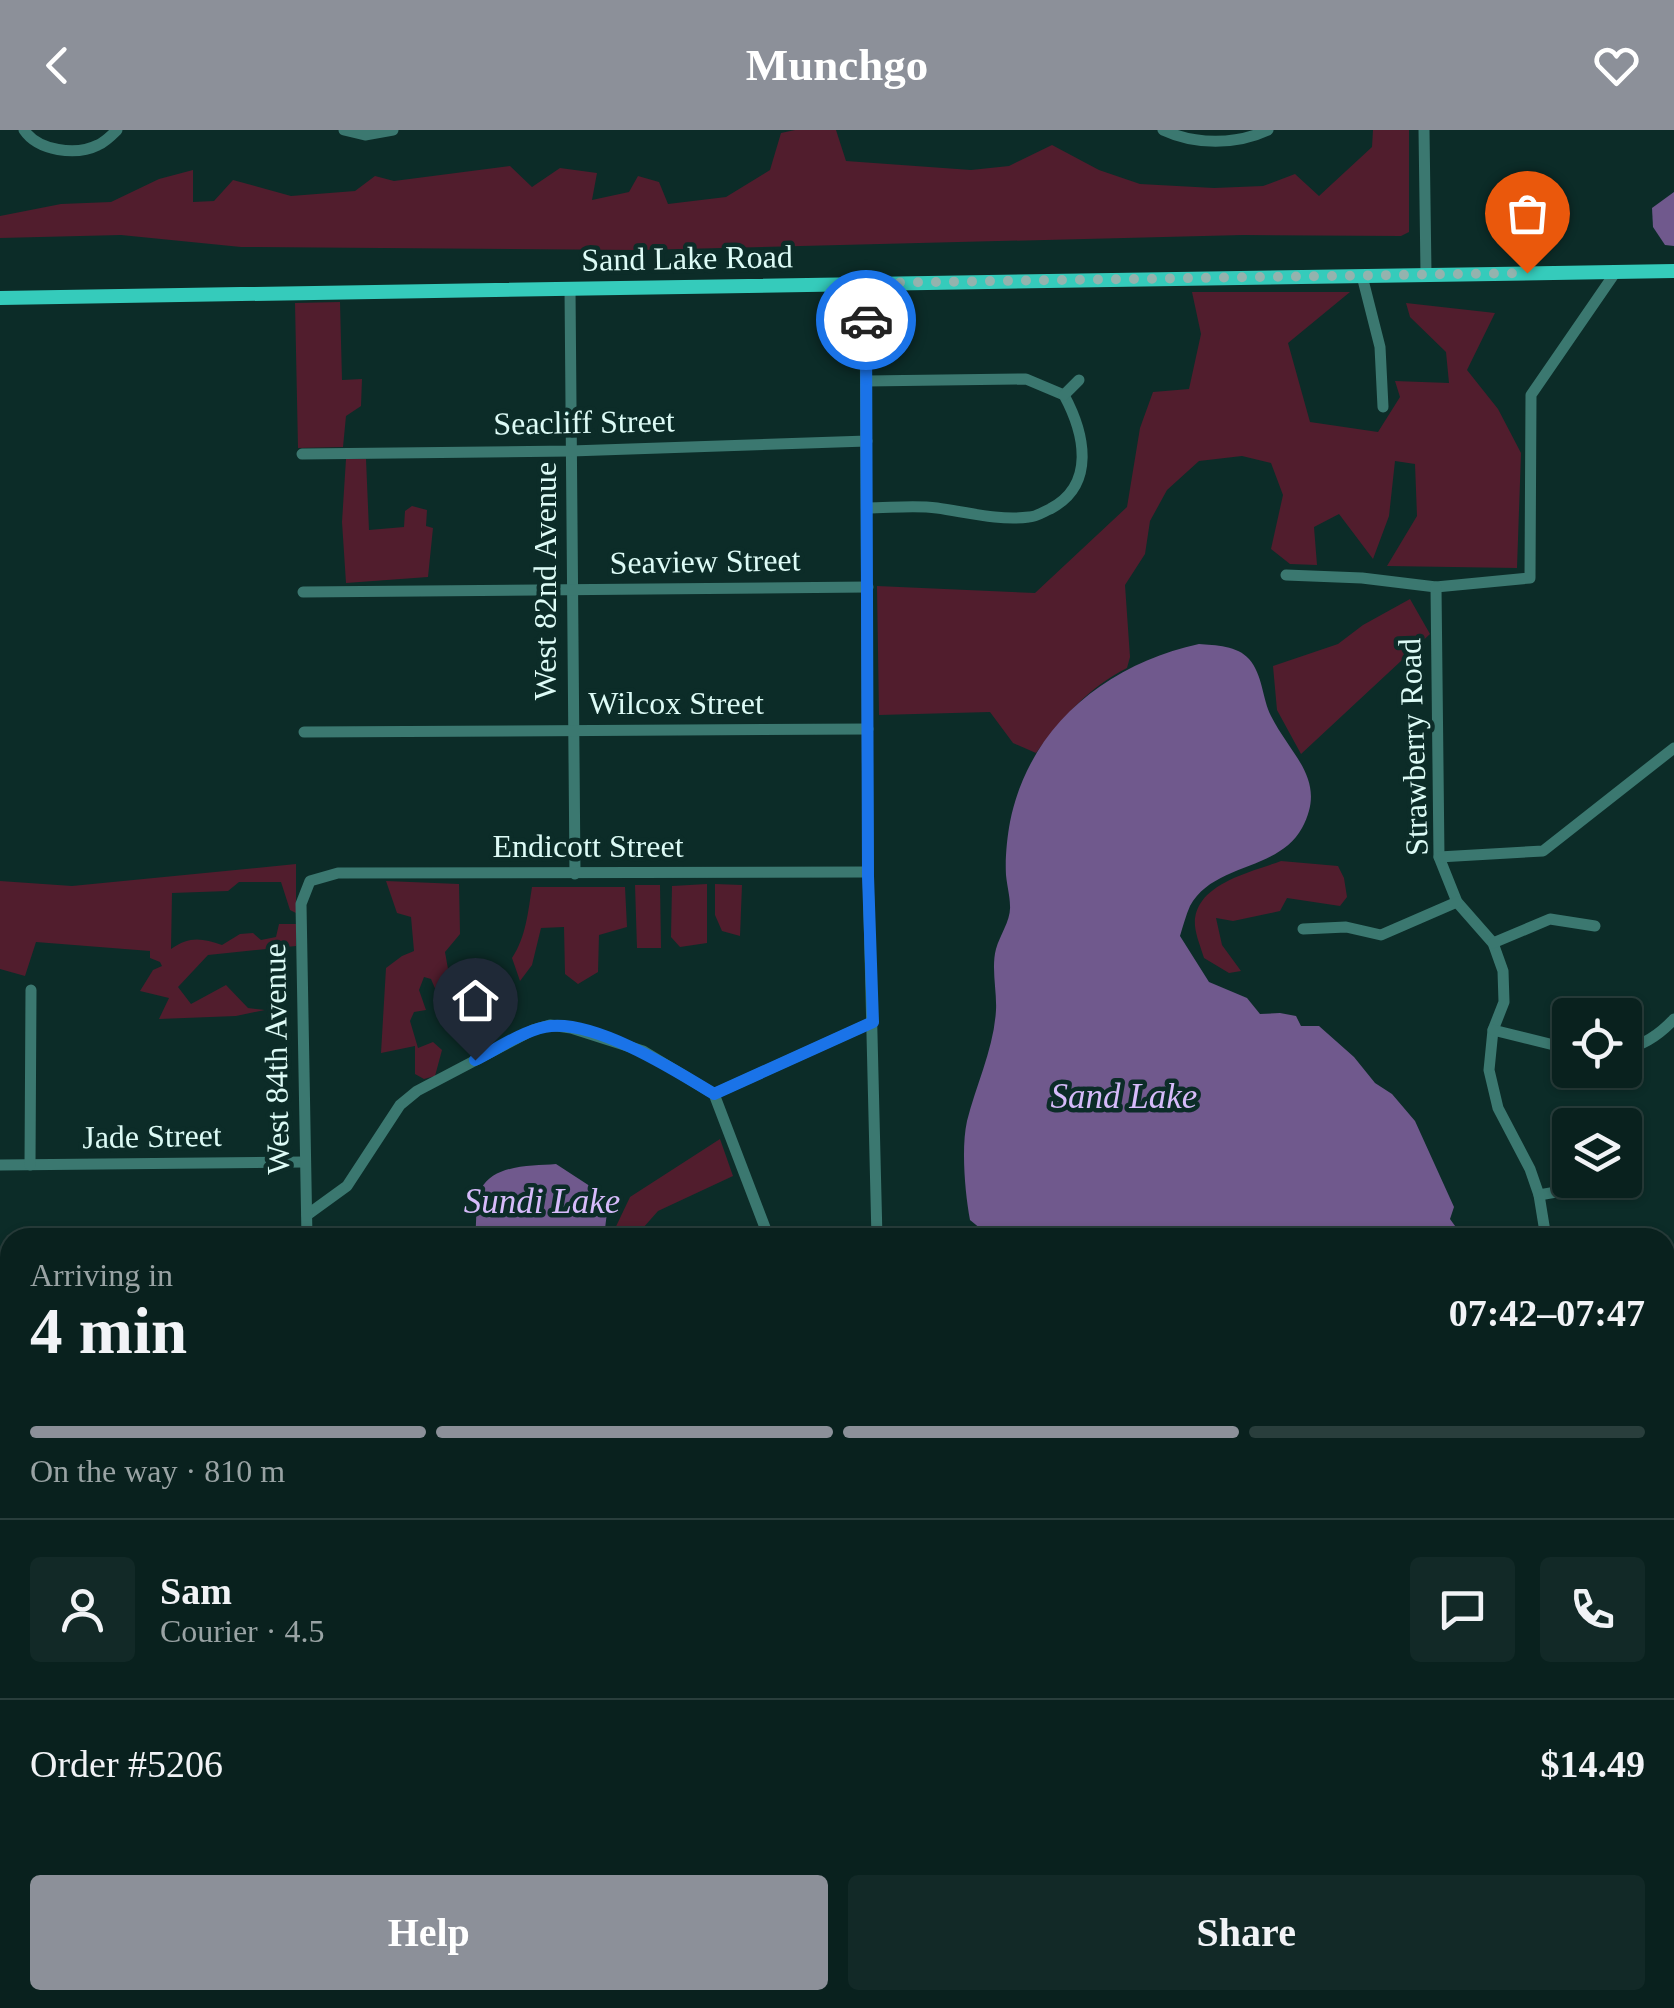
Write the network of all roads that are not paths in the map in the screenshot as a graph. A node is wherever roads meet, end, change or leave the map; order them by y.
1 (24, 130) edge
2 (118, 130) edge
3 (344, 130) edge
4 (392, 130) edge
5 (1163, 130) edge
6 (1268, 130) edge
7 (1424, 130) edge
8 (1674, 272) edge
9 (1615, 273) junction
10 (1426, 274) junction
11 (1362, 276) junction
12 (865, 283) junction
13 (570, 288) junction
14 (0, 298) edge
15 (1080, 380) dead end
16 (866, 381) junction
17 (1064, 395) junction
18 (1384, 407) dead end
19 (867, 441) junction
20 (571, 451) junction
21 (302, 454) dead end
22 (867, 508) junction
23 (1286, 575) dead end
24 (868, 587) junction
25 (1436, 587) junction
26 (573, 590) junction
27 (303, 592) dead end
28 (868, 729) junction
29 (574, 731) junction
30 (304, 732) dead end
31 (1674, 748) edge
32 (1439, 856) junction
33 (868, 872) junction
34 (575, 874) junction
35 (310, 881) joint
36 (1457, 902) junction
37 (1594, 926) dead end
38 (1302, 929) dead end
39 (1493, 942) junction
40 (31, 990) dead end
41 (1674, 1019) edge
42 (873, 1022) junction
43 (1493, 1030) junction
44 (1642, 1043) edge
45 (1552, 1045) edge
46 (714, 1094) junction
47 (304, 1162) junction
48 (0, 1165) edge
49 (30, 1165) junction
50 (1552, 1193) edge
51 (1539, 1195) junction
52 (307, 1215) junction
53 (307, 1228) edge
54 (765, 1228) edge
55 (876, 1228) edge
56 (1544, 1228) edge

1 - 2 street
3 - 4 street
5 - 6 street
7 - 10 street
8 - 9 main road, Sand Lake Road
9 - 10 main road, Sand Lake Road
9 - 25 street
10 - 11 main road, Sand Lake Road
11 - 12 main road, Sand Lake Road
11 - 18 street
12 - 13 main road, Sand Lake Road
12 - 16 street
13 - 14 main road, Sand Lake Road
13 - 20 street, West 82nd Avenue
15 - 17 street
16 - 17 street
16 - 19 street
17 - 22 street
19 - 20 street, Seacliff Street
19 - 22 street
20 - 21 street, Seacliff Street
20 - 26 street, West 82nd Avenue
22 - 24 street
23 - 25 street
24 - 26 street, Seaview Street
24 - 28 street
25 - 32 street, Strawberry Road
26 - 27 street, Seaview Street
26 - 29 street, West 82nd Avenue
28 - 29 street, Wilcox Street
28 - 33 street
29 - 30 street, Wilcox Street
29 - 34 street, West 82nd Avenue
31 - 32 street
32 - 36 street, Strawberry Road
33 - 34 street, Endicott Street
33 - 42 street
34 - 35 street, Endicott Street
35 - 47 street, West 84th Avenue
36 - 38 street
36 - 39 street
37 - 39 street
39 - 43 street
40 - 49 street
41 - 44 street
42 - 46 street
42 - 55 street
43 - 45 street
43 - 51 street
46 - 52 street
46 - 54 street
47 - 49 street, Jade Street
47 - 52 street, West 84th Avenue
48 - 49 street, Jade Street
50 - 51 street
51 - 56 street
52 - 53 street, West 84th Avenue

